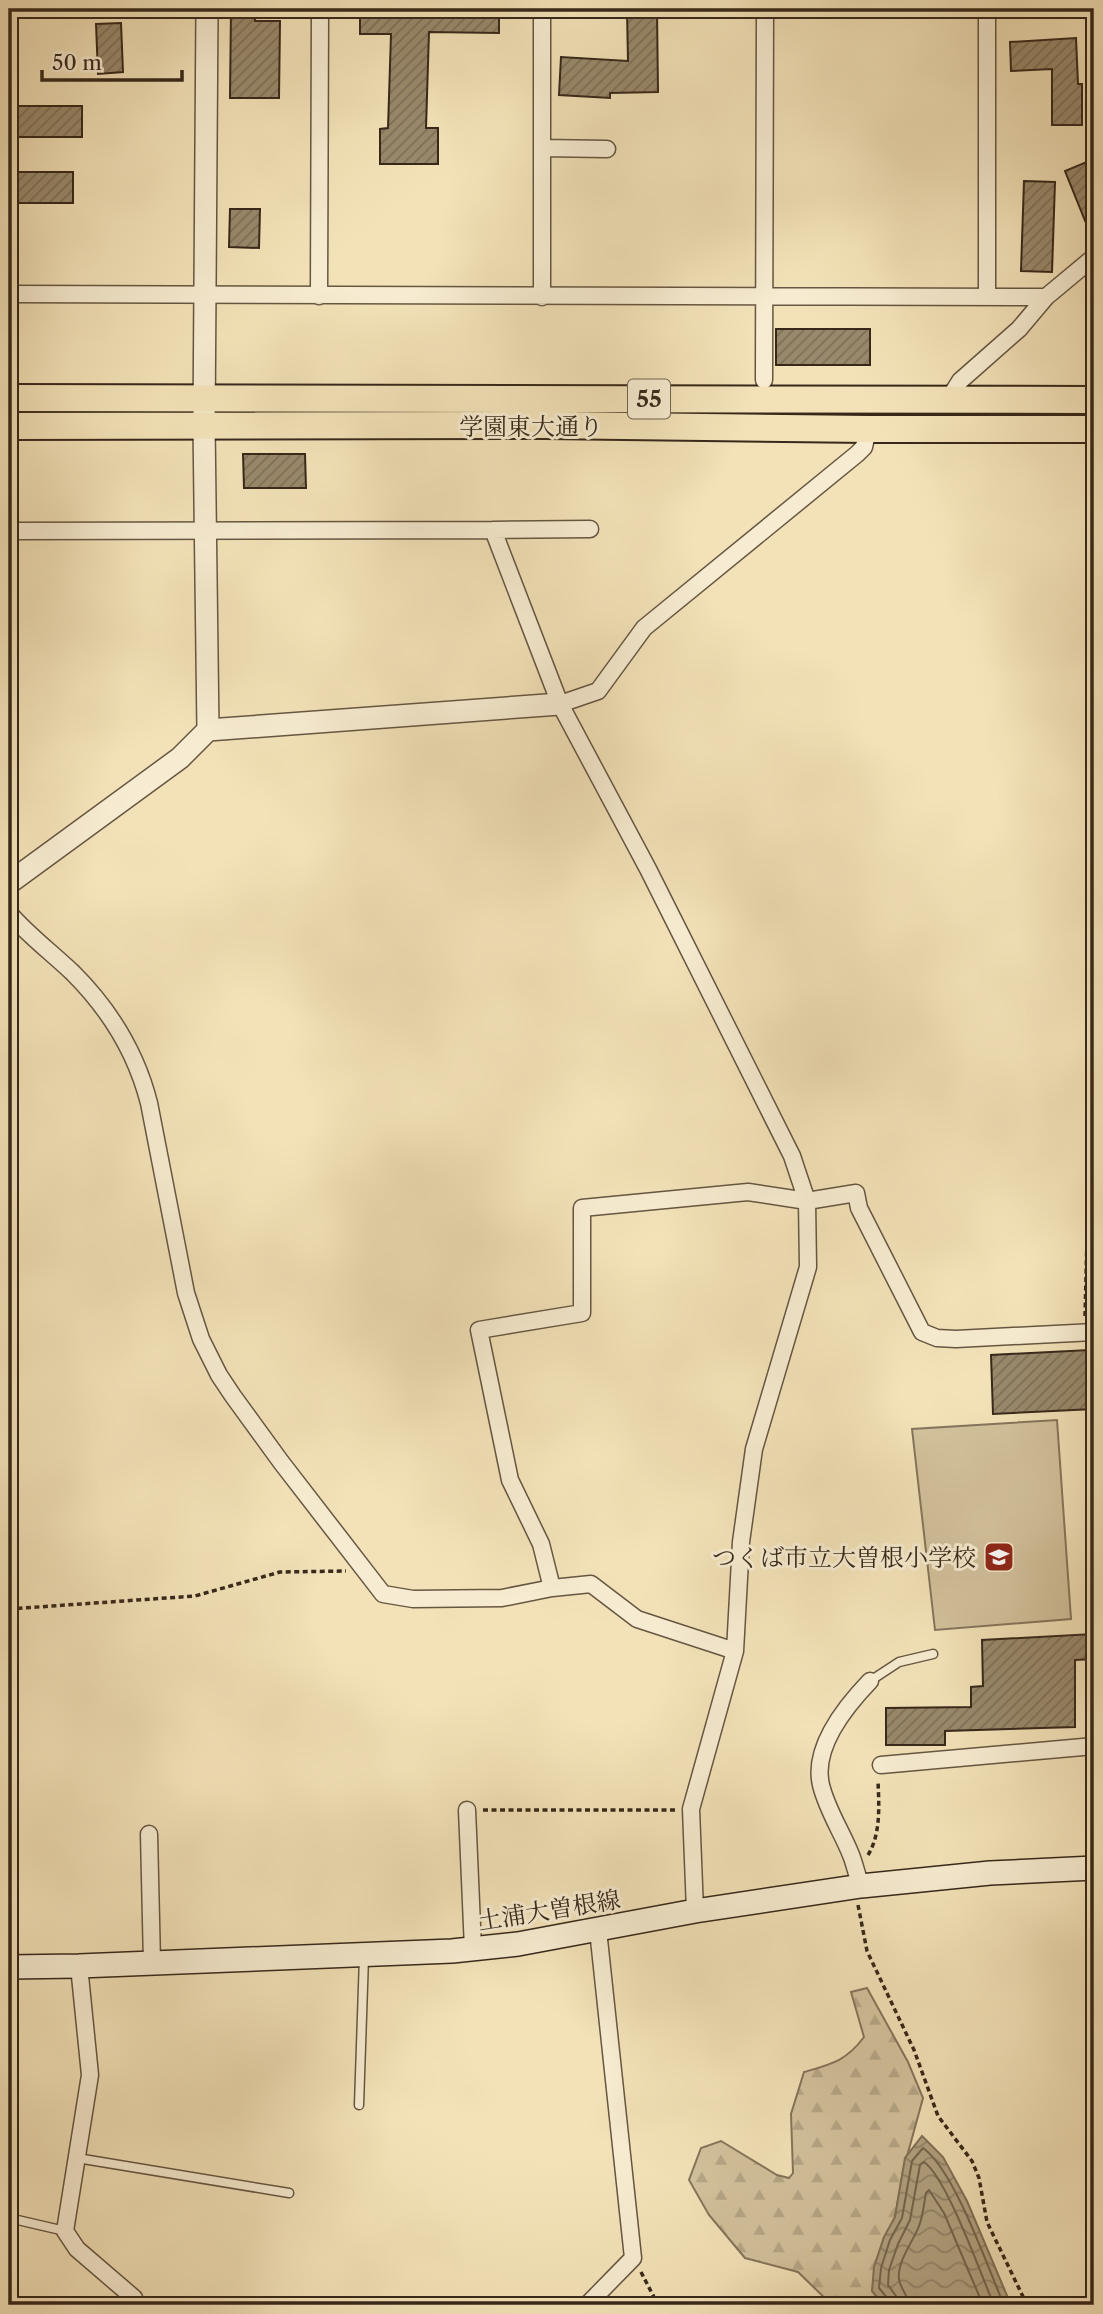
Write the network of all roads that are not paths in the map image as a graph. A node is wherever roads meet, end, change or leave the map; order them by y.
1 (207, 9) edge
2 (320, 9) edge
3 (542, 9) edge
4 (765, 9) edge
5 (987, 9) edge
6 (542, 148) junction
7 (607, 149) dead end
8 (1094, 257) edge
9 (9, 294) edge
10 (205, 296) junction
11 (319, 296) junction
12 (542, 297) junction
13 (765, 297) junction
14 (987, 297) junction
15 (1046, 298) junction
16 (764, 380) dead end
17 (9, 398) edge
18 (948, 400) junction
19 (1094, 400) edge
20 (204, 413) junction
21 (9, 426) edge
22 (868, 429) junction
23 (1094, 429) edge
24 (590, 529) dead end
25 (493, 530) junction
26 (9, 531) edge
27 (206, 531) junction
28 (560, 704) junction
29 (208, 730) junction
30 (9, 883) edge
31 (9, 913) edge
32 (807, 1201) junction
33 (1089, 1332) edge
34 (552, 1588) junction
35 (735, 1651) junction
36 (933, 1654) dead end
37 (870, 1681) joint
38 (1094, 1746) edge
39 (881, 1765) road end
40 (467, 1810) road end
41 (149, 1834) dead end
42 (1094, 1868) edge
43 (857, 1887) junction
44 (695, 1911) junction
45 (598, 1930) junction
46 (473, 1949) junction
47 (365, 1954) junction
48 (152, 1963) junction
49 (79, 1966) junction
50 (9, 1967) edge
51 (359, 2105) dead end
52 (77, 2158) junction
53 (289, 2193) dead end
54 (9, 2218) edge
55 (65, 2231) junction
56 (134, 2305) edge
57 (587, 2305) edge

1 - 10 street
2 - 11 street
3 - 6 street
4 - 13 street
5 - 14 street
6 - 7 street
6 - 12 street
8 - 15 street
9 - 10 street
10 - 11 street
10 - 20 street
11 - 12 street
12 - 13 street
13 - 14 street
13 - 16 street
14 - 15 street
15 - 18 street
17 - 20 main road, 学園東大通り / 55
18 - 19 main road, 学園東大通り / 55
18 - 20 main road, 学園東大通り / 55
20 - 21 main road, 学園東大通り / 55
20 - 22 main road, 学園東大通り / 55
20 - 27 street
22 - 23 main road, 学園東大通り / 55
22 - 28 street
24 - 25 street
25 - 27 street
25 - 28 street
26 - 27 street
27 - 29 street
28 - 29 street
28 - 32 street
29 - 30 street
31 - 34 street
32 - 33 street
32 - 34 street
32 - 35 street
34 - 35 street
35 - 44 street
36 - 37 lane
37 - 43 street
38 - 39 street
40 - 46 street
41 - 48 street
42 - 43 main road, 土浦大曽根線
43 - 44 main road, 土浦大曽根線
44 - 45 main road, 土浦大曽根線
45 - 46 main road, 土浦大曽根線
45 - 57 street
46 - 47 main road, 土浦大曽根線
47 - 48 main road, 土浦大曽根線
47 - 51 lane
48 - 49 main road, 土浦大曽根線
49 - 50 main road, 土浦大曽根線
49 - 52 street
52 - 53 lane
52 - 55 street
54 - 55 lane
55 - 56 street

